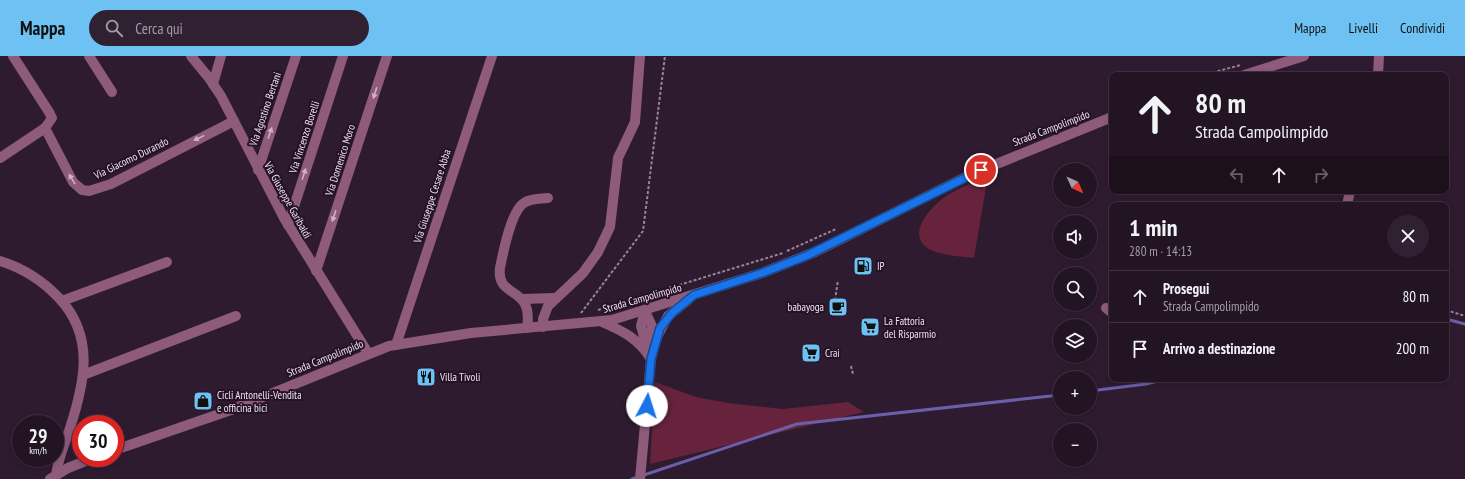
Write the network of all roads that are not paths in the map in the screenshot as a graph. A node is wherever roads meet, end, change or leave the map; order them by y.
1 (13, 56) edge
2 (89, 56) edge
3 (191, 56) edge
4 (221, 56) edge
5 (296, 56) edge
6 (343, 56) edge
7 (387, 56) edge
8 (492, 56) edge
9 (640, 56) edge
10 (1304, 56) edge
11 (1379, 56) edge
12 (1253, 72) edge
13 (1378, 72) edge
14 (213, 84) junction
15 (112, 92) dead end
16 (1109, 118) edge
17 (234, 121) junction
18 (45, 128) junction
19 (0, 158) edge
20 (258, 170) junction
21 (548, 198) dead end
22 (288, 225) junction
23 (0, 261) edge
24 (167, 262) dead end
25 (316, 271) junction
26 (694, 295) junction
27 (554, 298) junction
28 (523, 299) junction
29 (62, 301) junction
30 (645, 311) junction
31 (236, 316) dead end
32 (602, 322) junction
33 (543, 327) junction
34 (527, 328) junction
35 (396, 344) junction
36 (368, 353) junction
37 (651, 359) junction
38 (83, 375) junction
39 (124, 447) edge
40 (72, 466) edge
41 (53, 477) edge
42 (640, 479) edge

1 - 18 street
2 - 15 street
3 - 14 street, Via Giuseppe Garibaldi
4 - 14 street
20 -> 5 street, Via Agostino Bertani
22 -> 6 street, Via Vincenzo Borelli
7 -> 25 street, Via Domenico Moro
8 - 35 street, Via Giuseppe Cesare Abba
9 - 27 street
10 - 12 street
11 - 13 street
14 - 17 street, Via Giuseppe Garibaldi
16 - 26 street, Strada Campolimpido
17 -> 18 street, Via Giacomo Durando
17 - 20 street, Via Giuseppe Garibaldi
18 - 19 street
20 - 22 street, Via Giuseppe Garibaldi
21 - 28 street
22 - 25 street, Via Giuseppe Garibaldi
23 - 29 street
24 - 29 street
25 - 36 street, Via Giuseppe Garibaldi
26 - 30 street, Strada Campolimpido
26 - 37 street
27 - 28 street
27 - 33 street
28 - 34 street
29 - 38 street
30 - 32 street, Strada Campolimpido
30 - 37 street
31 - 38 street
32 - 33 street, Strada Campolimpido
32 - 37 street
33 - 34 street, Strada Campolimpido
34 - 35 street, Strada Campolimpido
35 - 36 street, Strada Campolimpido
36 - 39 street, Strada Campolimpido
37 - 42 street
38 - 41 street
40 - 41 street

